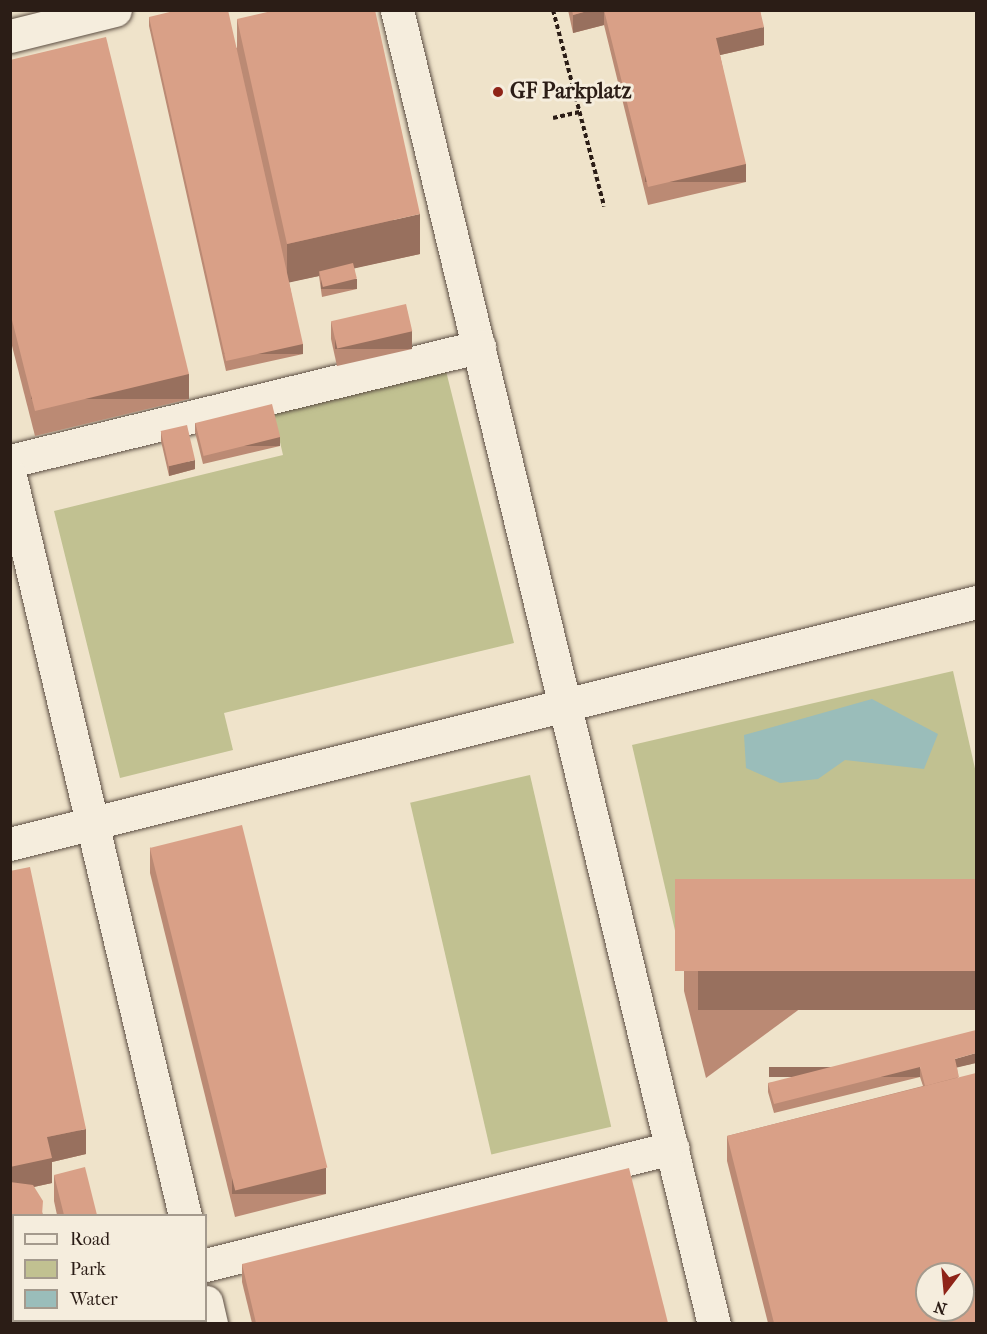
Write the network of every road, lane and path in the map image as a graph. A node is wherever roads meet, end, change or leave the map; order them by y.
1 (115, 10) edge
2 (397, 10) edge
3 (553, 10) edge
4 (10, 36) edge
5 (579, 112) junction
6 (554, 118) dead end
7 (604, 206) dead end
8 (478, 347) junction
9 (10, 461) edge
10 (10, 476) edge
11 (976, 602) edge
12 (566, 705) junction
13 (93, 824) junction
14 (10, 844) edge
15 (673, 1148) junction
16 (185, 1214) edge
17 (207, 1264) edge
18 (207, 1306) edge
19 (211, 1323) edge
20 (714, 1323) edge

1 - 4 lane
2 - 8 lane
3 - 5 path
5 - 6 path
5 - 7 path
8 - 9 lane
8 - 12 lane
10 - 13 lane
11 - 12 lane
12 - 13 lane
12 - 15 lane
13 - 14 lane
13 - 16 lane
15 - 17 lane
15 - 20 lane
18 - 19 lane

